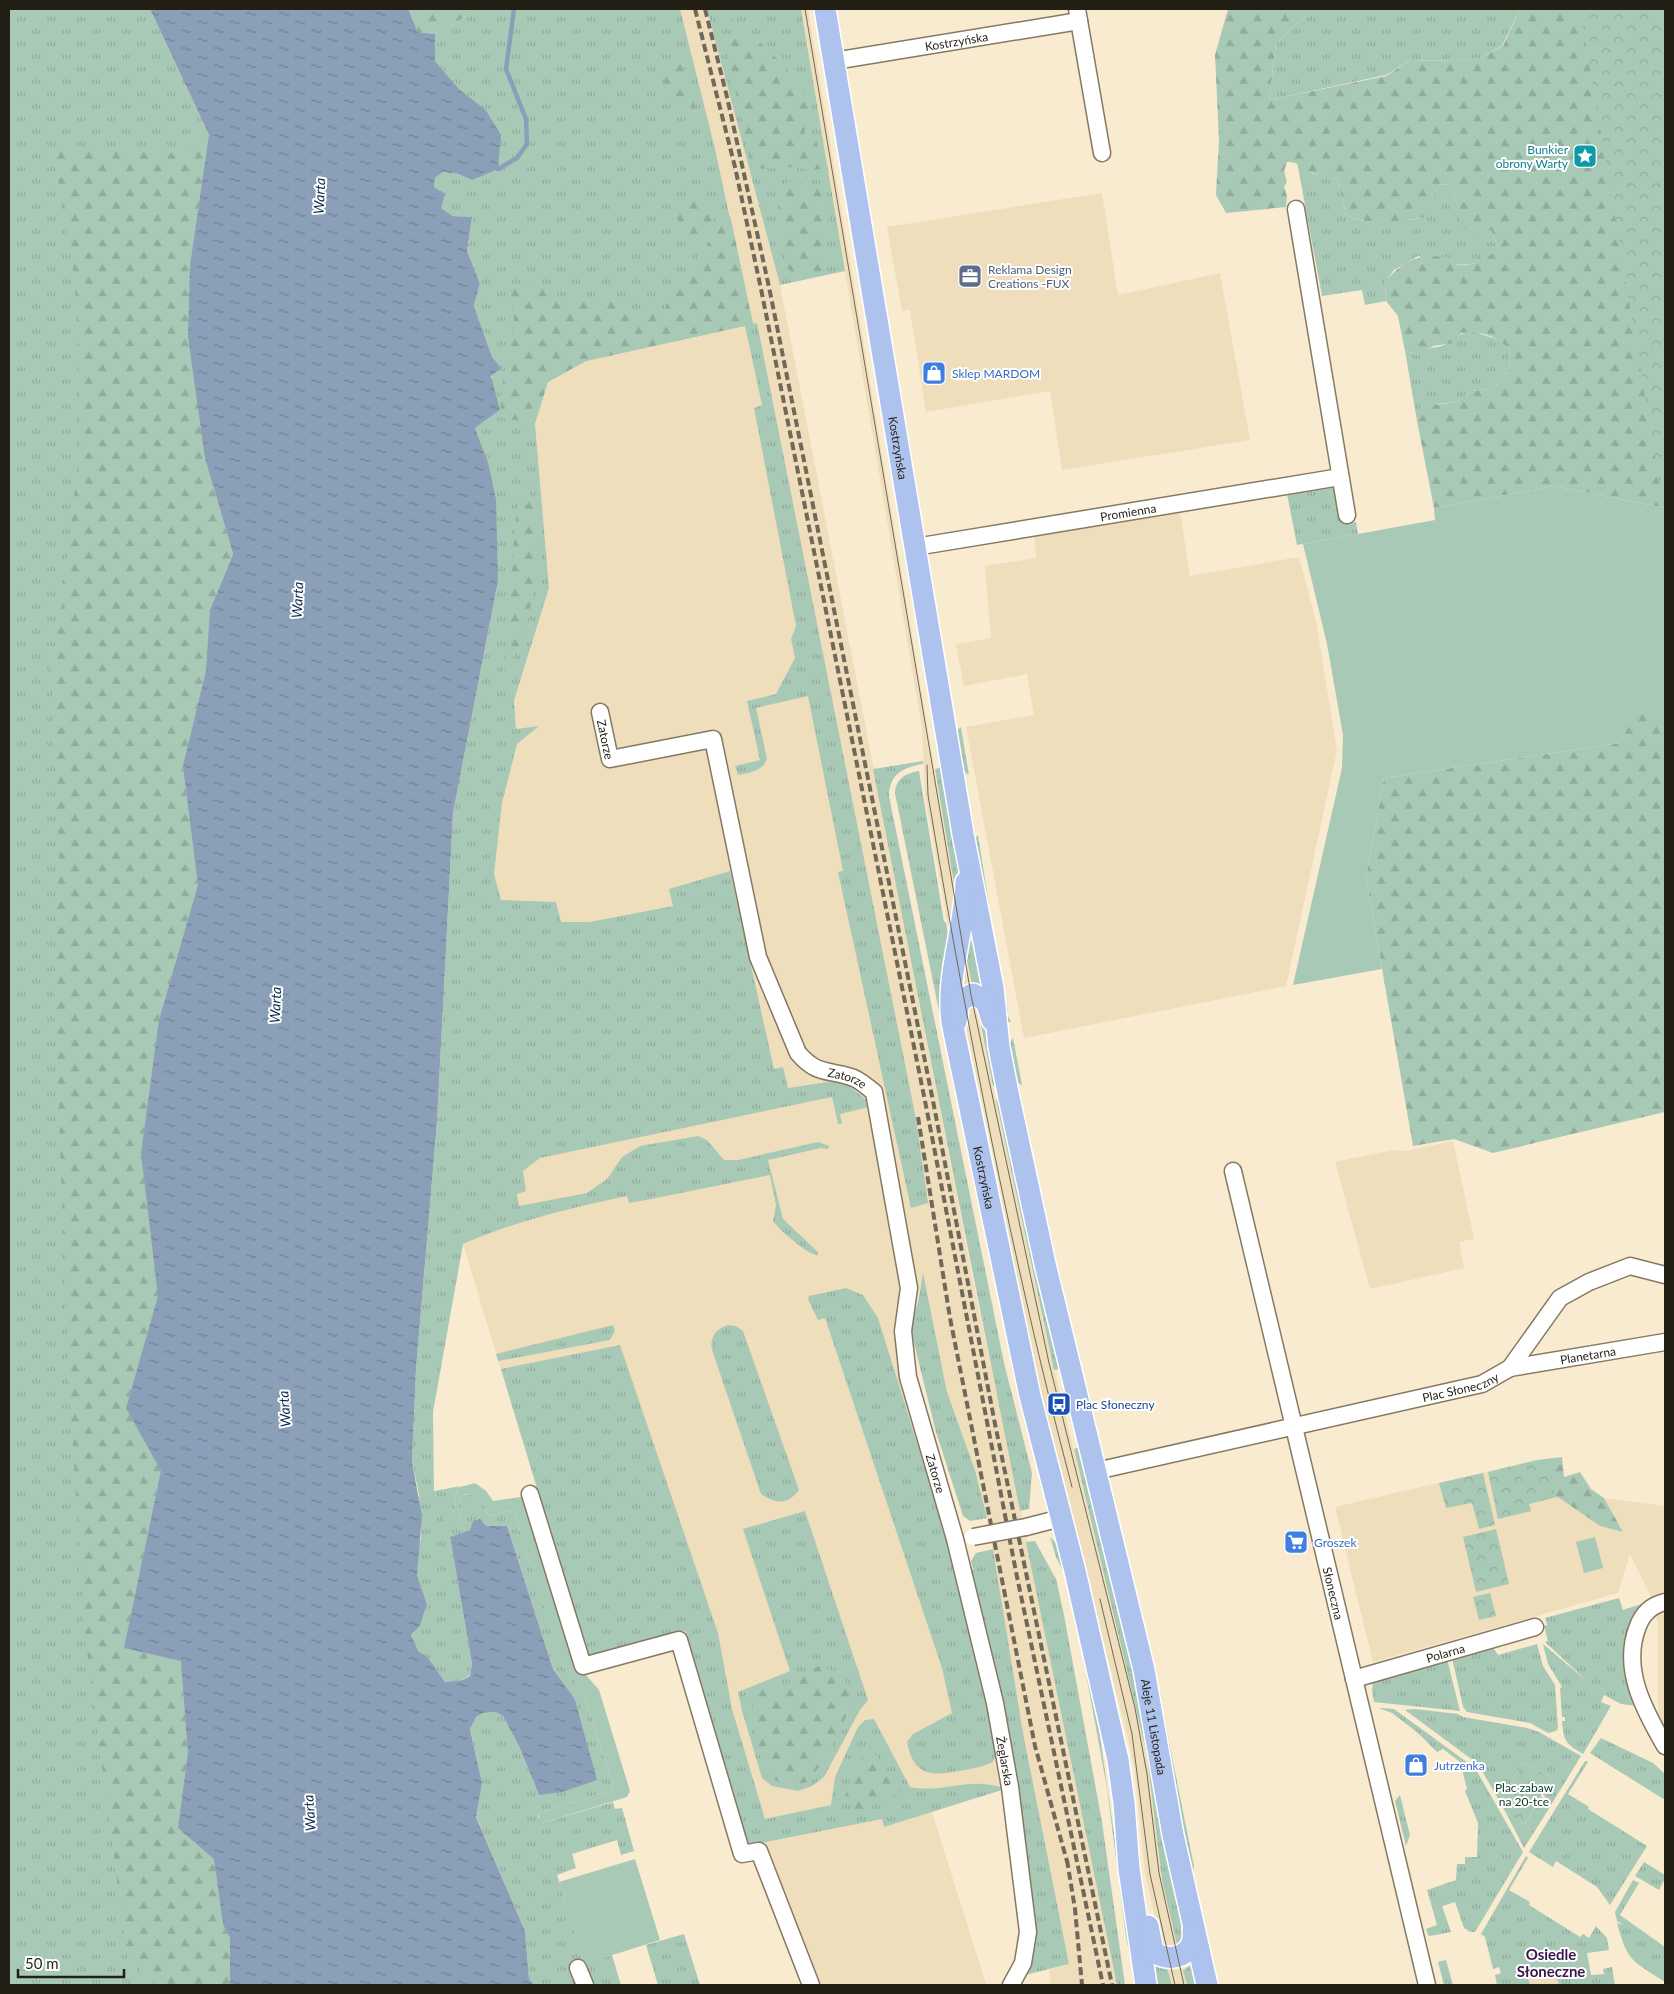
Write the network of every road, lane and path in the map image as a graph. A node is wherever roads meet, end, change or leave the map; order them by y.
1 (826, 9) edge
2 (1078, 15) edge
3 (834, 61) junction
4 (1102, 154) dead end
5 (1296, 208) dead end
6 (1340, 477) junction
7 (1347, 515) dead end
8 (915, 548) junction
9 (600, 712) dead end
10 (963, 834) junction
11 (956, 1046) junction
12 (999, 1047) junction
13 (1233, 1171) dead end
14 (1665, 1276) edge
15 (1665, 1342) edge
16 (1510, 1368) junction
17 (1293, 1427) junction
18 (1096, 1470) junction
19 (530, 1494) dead end
20 (1061, 1518) junction
21 (955, 1539) junction
22 (1665, 1602) edge
23 (1535, 1627) dead end
24 (1354, 1679) junction
25 (1665, 1746) edge
26 (1124, 1803) junction
27 (1193, 1930) junction
28 (578, 1968) dead end
29 (585, 1985) edge
30 (811, 1985) edge
31 (1011, 1985) edge
32 (1146, 1985) edge
33 (1207, 1985) edge
34 (1427, 1985) edge

1 - 3 main road, Kostrzyńska
2 - 3 street, Kostrzyńska
2 - 4 street, Kostrzyńska
3 - 8 main road, Kostrzyńska
5 - 6 street
6 - 7 street
6 - 8 street, Promienna
8 - 10 main road, Kostrzyńska
9 - 21 street, Zatorze
10 - 11 main road, Kostrzyńska
10 - 12 main road, Kostrzyńska
11 - 12 main road
11 - 20 main road, Kostrzyńska
12 - 18 main road, Kostrzyńska
13 - 17 street, Słoneczna
14 - 16 street, Plac Słoneczny
15 - 16 street, Planetarna
16 - 17 street, Plac Słoneczny
17 - 18 street, Plac Słoneczny
17 - 24 street, Słoneczna
18 - 27 main road, Aleje 11 Listopada
19 - 30 street
20 - 21 street, bridge
20 - 26 main road
21 - 31 street, Żeglarska
22 - 25 street
23 - 24 street, Polarna
24 - 34 street, Słoneczna
26 - 27 main road
26 - 32 main road
27 - 33 main road, Aleje 11 Listopada
28 - 29 street

